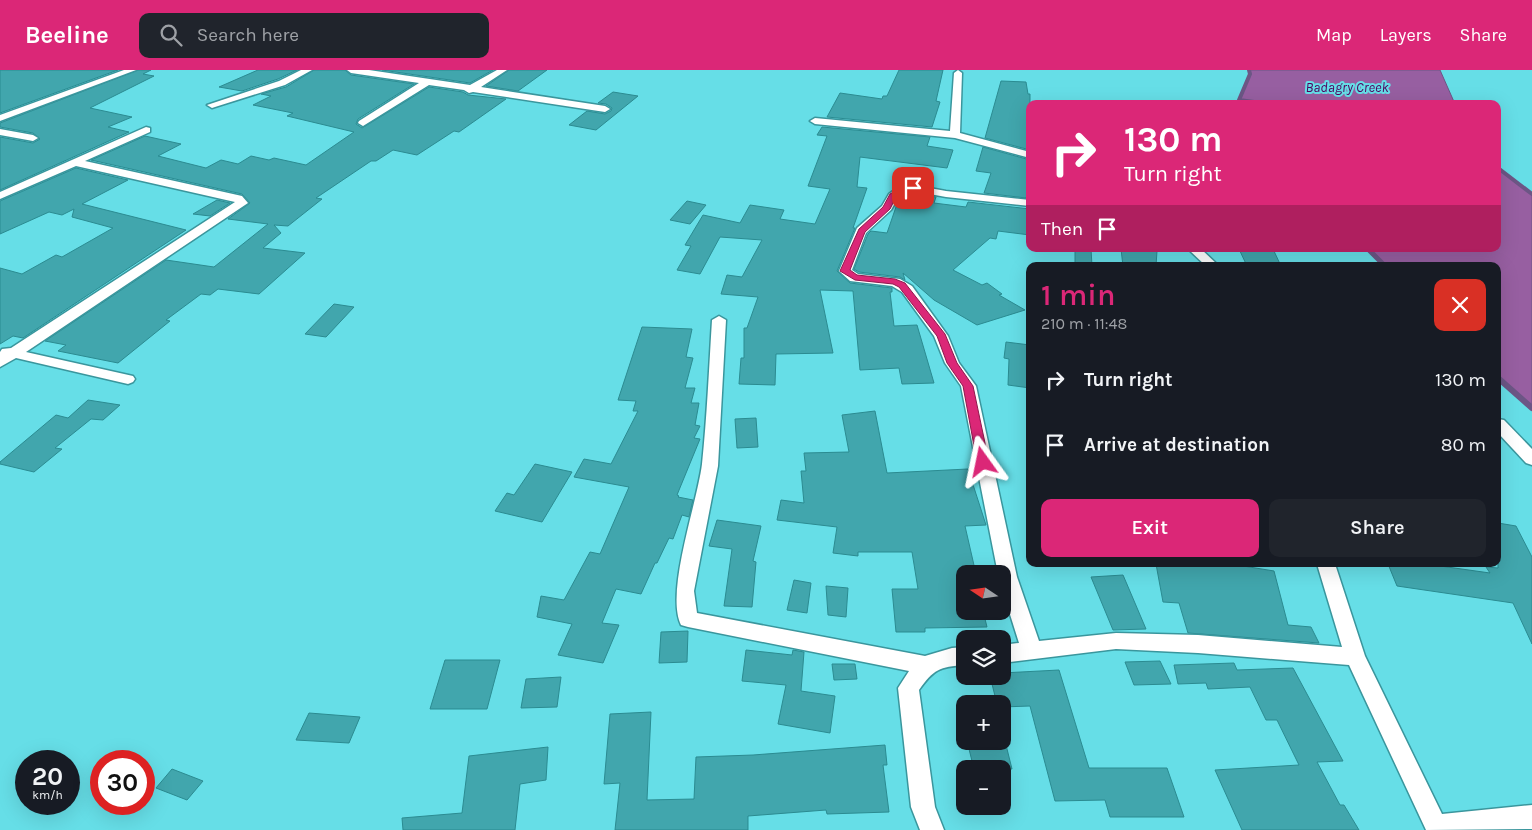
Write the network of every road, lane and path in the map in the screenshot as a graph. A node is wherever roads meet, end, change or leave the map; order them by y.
1 (132, 70) edge
2 (308, 70) edge
3 (351, 70) edge
4 (503, 70) edge
5 (958, 73) dead end
6 (427, 82) junction
7 (469, 90) junction
8 (212, 105) dead end
9 (605, 109) dead end
10 (0, 118) edge
11 (815, 121) dead end
12 (363, 123) dead end
13 (146, 130) dead end
14 (0, 132) edge
15 (955, 135) junction
16 (33, 138) dead end
17 (1026, 154) edge
18 (73, 162) junction
19 (0, 196) edge
20 (1026, 203) edge
21 (1197, 252) edge
22 (1209, 262) edge
23 (719, 320) dead end
24 (4, 355) edge
25 (128, 379) dead end
26 (1501, 427) edge
27 (1532, 459) edge
28 (1327, 567) edge
29 (1032, 652) junction
30 (1011, 653) edge
31 (956, 657) edge
32 (1355, 657) junction
33 (924, 665) junction
34 (1532, 817) edge
35 (1437, 828) edge
36 (932, 830) edge

1 - 10 street
2 - 8 street
3 - 6 street
4 - 7 street
5 - 15 street
6 - 7 street
6 - 12 street
7 - 9 street
11 - 15 street
13 - 18 street
14 - 16 street
15 - 17 street
18 - 19 street
18 - 24 street
20 - 29 street
21 - 22 street
23 - 33 street
24 - 25 street
26 - 27 street
28 - 32 street
29 - 30 street
29 - 32 street
31 - 33 street
32 - 35 street
33 - 36 street
34 - 35 street

